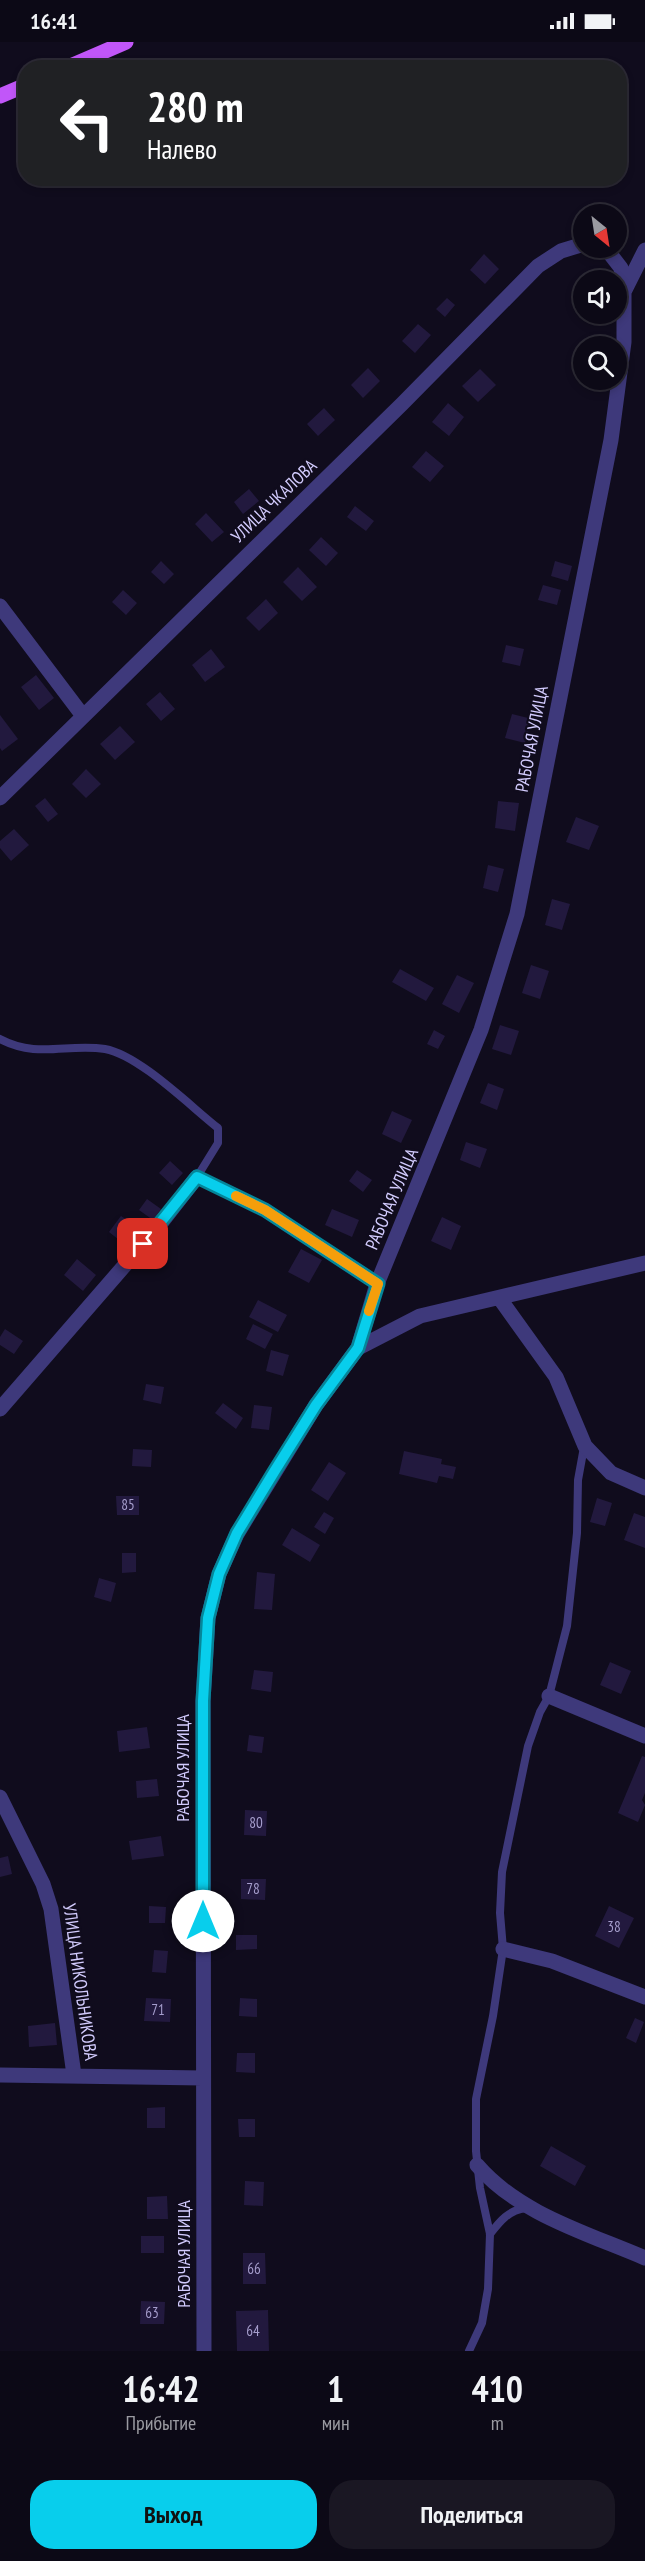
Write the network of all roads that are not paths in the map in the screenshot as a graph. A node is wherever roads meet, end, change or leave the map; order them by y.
1 (126, 42) edge
2 (84, 60) edge
3 (18, 88) edge
4 (0, 96) edge
5 (573, 247) edge
6 (645, 250) edge
7 (613, 258) edge
8 (621, 270) edge
9 (627, 286) edge
10 (624, 324) edge
11 (0, 606) edge
12 (83, 716) junction
13 (0, 798) edge
14 (0, 1039) edge
15 (197, 1177) junction
16 (645, 1263) edge
17 (378, 1284) junction
18 (500, 1299) junction
19 (358, 1348) junction
20 (0, 1409) edge
21 (585, 1446) junction
22 (645, 1488) edge
23 (549, 1696) junction
24 (645, 1736) edge
25 (0, 1797) edge
26 (503, 1949) junction
27 (645, 1996) edge
28 (0, 2075) edge
29 (74, 2076) junction
30 (203, 2078) junction
31 (477, 2165) junction
32 (528, 2208) junction
33 (490, 2234) junction
34 (645, 2258) edge
35 (204, 2351) edge
36 (469, 2351) edge

1 - 2 main road
3 - 4 main road
5 - 12 street, УЛИЦА ЧКАЛОВА
6 - 9 street
7 - 8 street
10 - 17 street, РАБОЧАЯ УЛИЦА
11 - 12 street
12 - 13 street, УЛИЦА ЧКАЛОВА
14 - 15 lane
15 - 17 lane
15 - 20 street
16 - 18 street
17 - 19 street, РАБОЧАЯ УЛИЦА
18 - 19 street
18 - 21 street
19 - 30 street, РАБОЧАЯ УЛИЦА
21 - 22 street
21 - 23 lane
23 - 24 street
23 - 26 lane
25 - 29 street, УЛИЦА НИКОЛЬНИКОВА
26 - 27 street
26 - 31 lane
28 - 29 street
29 - 30 street
30 - 35 street, РАБОЧАЯ УЛИЦА
31 - 32 street
31 - 33 lane
32 - 33 lane
32 - 34 street
33 - 36 lane

